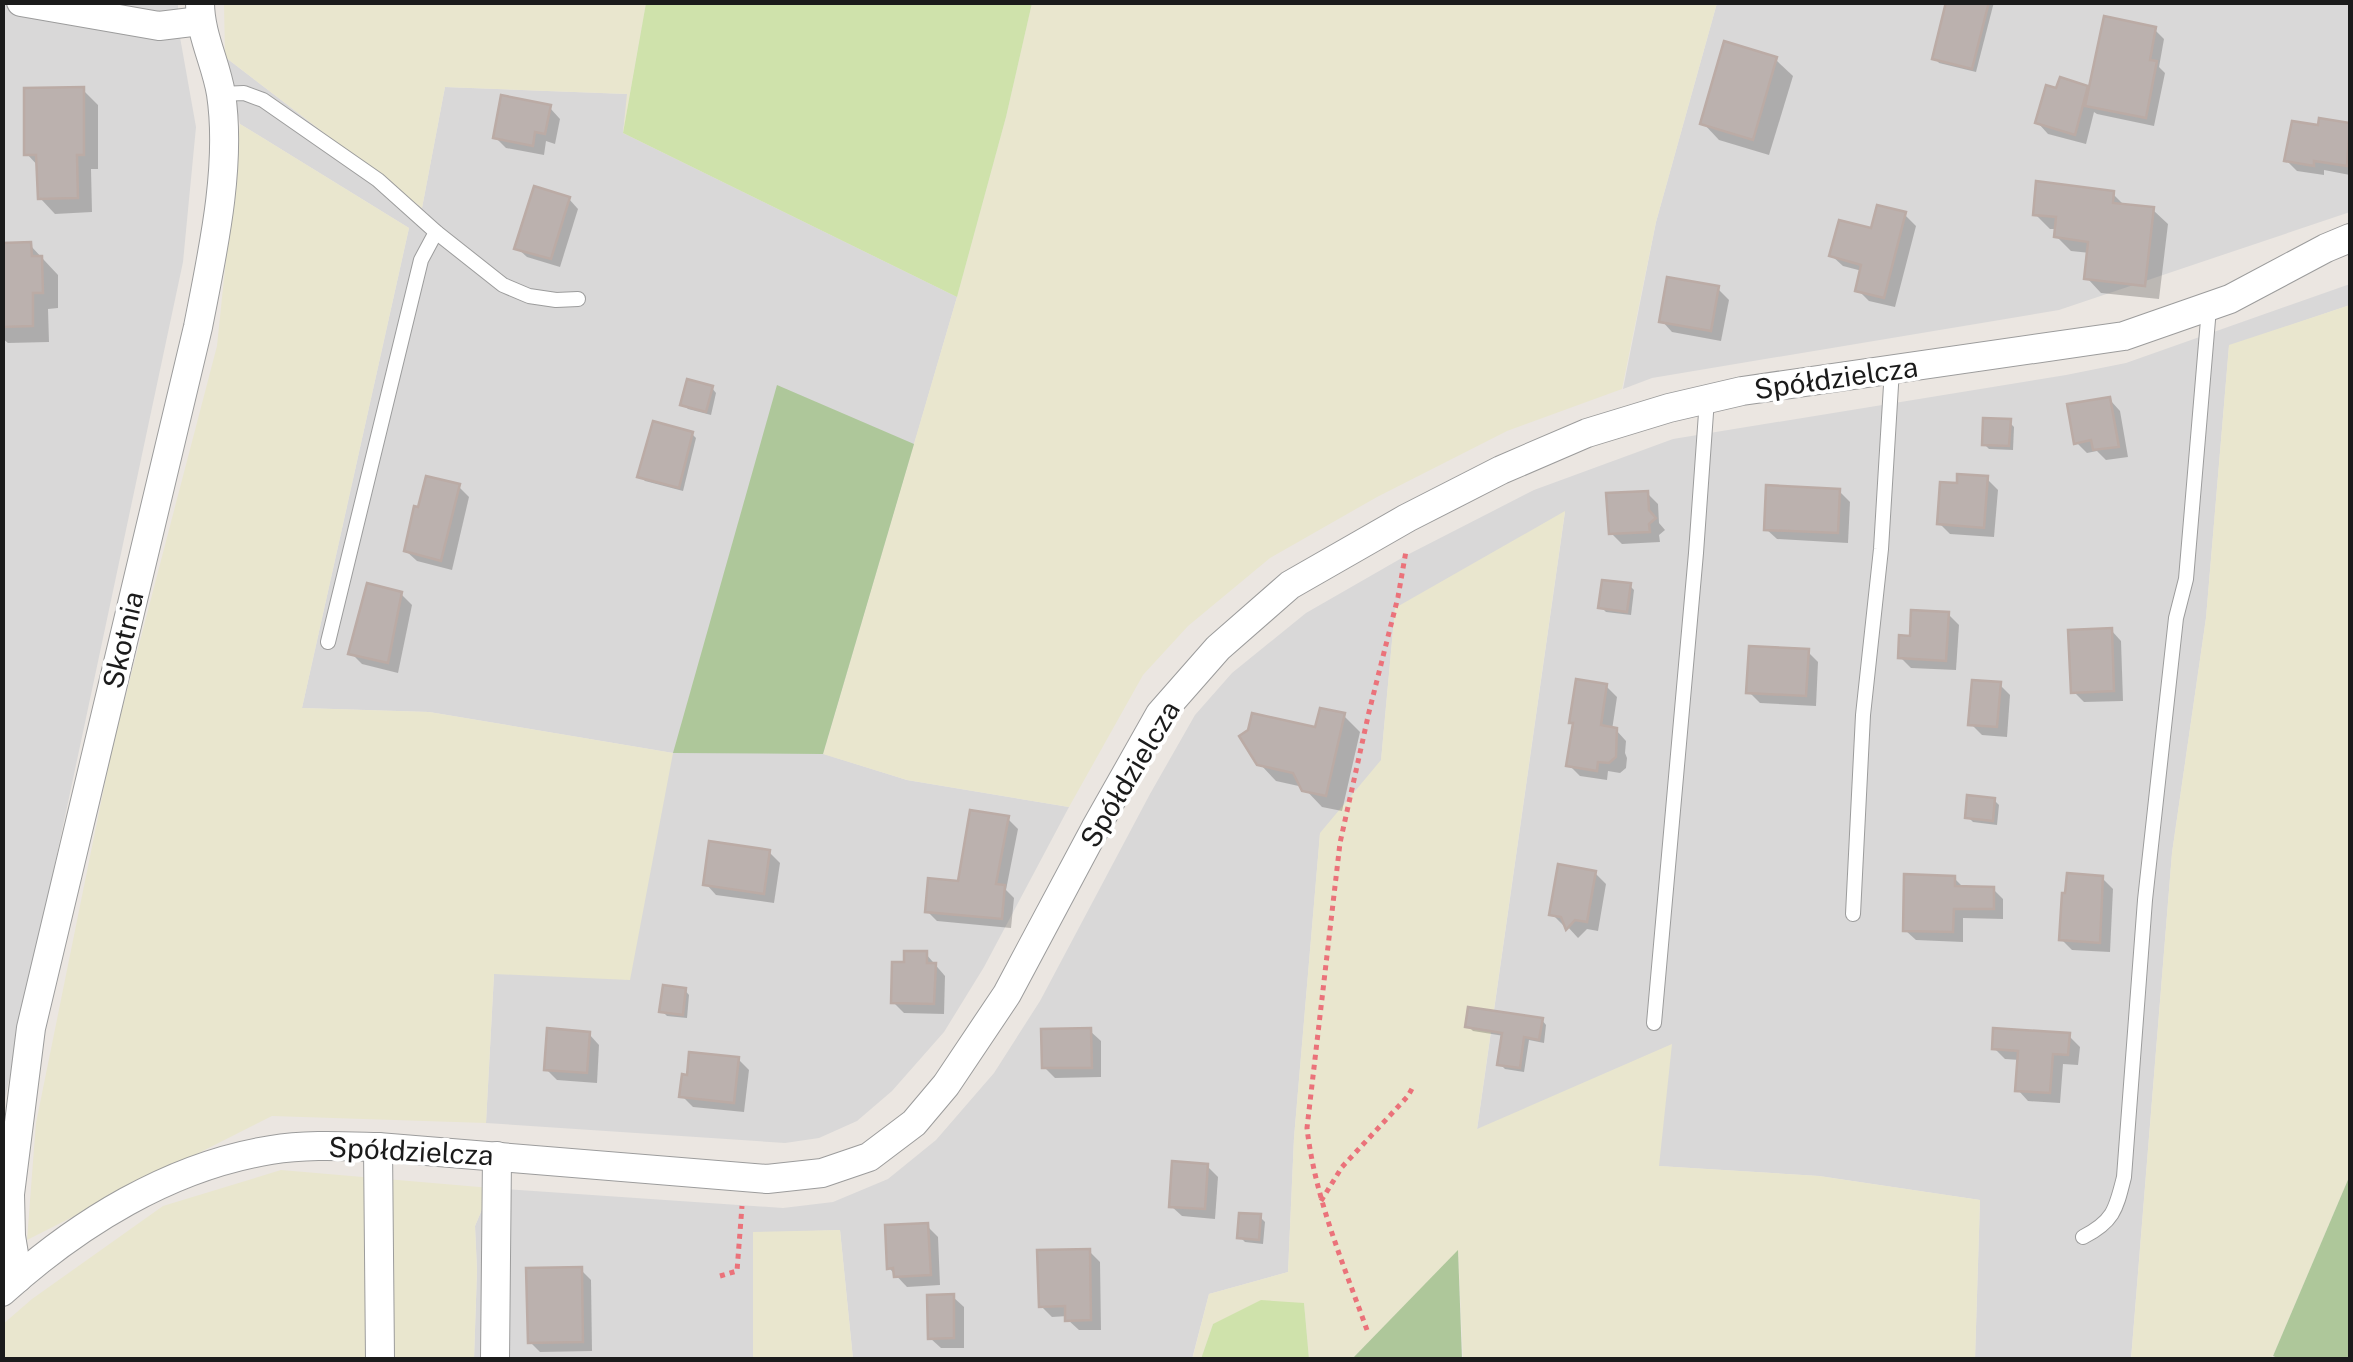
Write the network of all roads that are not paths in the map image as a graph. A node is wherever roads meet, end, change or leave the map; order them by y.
1 (21, 2) edge
2 (200, 12) edge
3 (220, 94) junction
4 (436, 232) junction
5 (2350, 238) edge
6 (578, 299) dead end
7 (2209, 308) junction
8 (1892, 368) junction
9 (1706, 399) junction
10 (328, 642) dead end
11 (1854, 914) dead end
12 (1654, 1023) dead end
13 (378, 1147) junction
14 (498, 1156) junction
15 (2083, 1237) dead end
16 (10, 1285) edge
17 (380, 1360) edge
18 (494, 1360) edge

1 - 2 street
2 - 3 street, Skotnia
3 - 4 lane
3 - 16 street, Skotnia
4 - 6 lane
4 - 10 lane
5 - 7 street, Spółdzielcza
7 - 8 street, Spółdzielcza
7 - 15 lane
8 - 9 street, Spółdzielcza
8 - 11 lane
9 - 12 lane
9 - 14 street, Spółdzielcza
13 - 14 street, Spółdzielcza
13 - 16 street, Spółdzielcza
13 - 17 street
14 - 18 street

